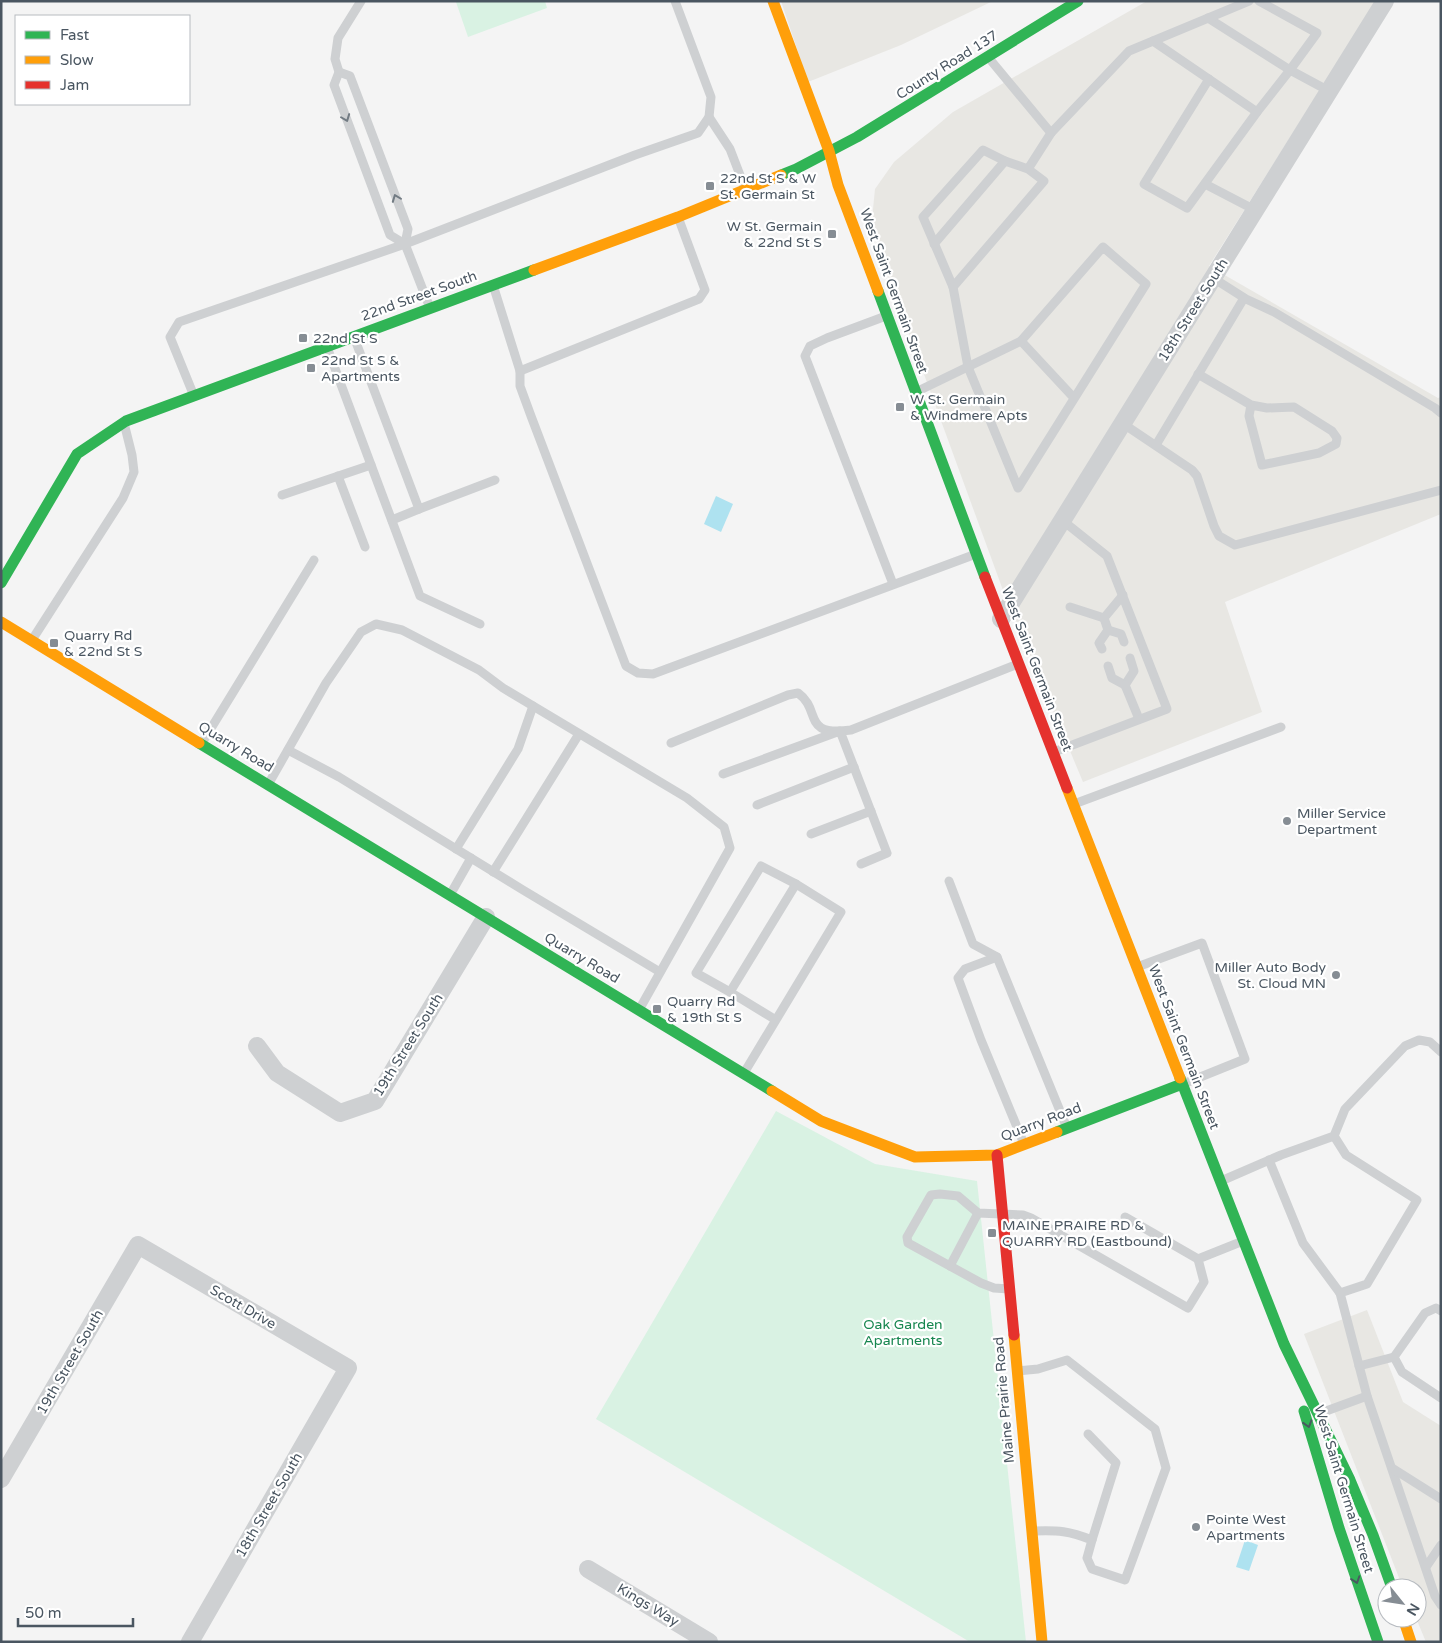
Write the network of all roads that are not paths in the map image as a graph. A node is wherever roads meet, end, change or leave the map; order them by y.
1 (361, 1) edge
2 (674, 1) edge
3 (773, 1) edge
4 (1078, 1) edge
5 (1249, 1) edge
6 (1259, 1) edge
7 (1385, 1) edge
8 (1208, 18) junction
9 (1153, 41) junction
10 (988, 57) junction
11 (1290, 70) junction
12 (339, 72) junction
13 (1209, 79) junction
14 (1329, 91) junction
15 (1258, 112) junction
16 (709, 118) junction
17 (1052, 133) junction
18 (829, 151) junction
19 (1005, 161) junction
20 (1028, 169) junction
21 (1205, 184) junction
22 (746, 191) junction
23 (1255, 210) junction
24 (678, 217) junction
25 (405, 244) junction
26 (934, 244) junction
27 (1213, 278) junction
28 (493, 285) junction
29 (953, 287) junction
30 (1244, 298) junction
31 (430, 308) junction
32 (887, 316) junction
33 (353, 337) junction
34 (1021, 342) junction
35 (326, 347) junction
36 (968, 367) junction
37 (520, 371) junction
38 (1198, 374) junction
39 (915, 392) junction
40 (194, 396) junction
41 (1074, 398) junction
42 (1251, 405) junction
43 (1441, 413) edge
44 (124, 423) junction
45 (1122, 423) junction
46 (1156, 446) junction
47 (371, 465) junction
48 (338, 476) junction
49 (495, 480) dead end
50 (1441, 490) edge
51 (282, 495) dead end
52 (419, 509) junction
53 (392, 520) junction
54 (1062, 520) junction
55 (365, 547) dead end
56 (977, 554) junction
57 (314, 560) dead end
58 (1, 583) edge
59 (894, 584) junction
60 (1122, 595) junction
61 (1070, 607) dead end
62 (1104, 618) junction
63 (1001, 619) junction
64 (1, 622) edge
65 (480, 624) dead end
66 (1108, 630) junction
67 (31, 640) junction
68 (1124, 642) dead end
69 (1102, 649) dead end
70 (1130, 658) dead end
71 (1018, 664) junction
72 (1108, 666) dead end
73 (1125, 685) junction
74 (533, 706) junction
75 (1139, 719) junction
76 (1281, 727) dead end
77 (840, 731) junction
78 (579, 734) junction
79 (671, 743) dead end
80 (202, 744) junction
81 (288, 750) junction
82 (1053, 752) junction
83 (854, 767) junction
84 (723, 774) dead end
85 (268, 784) junction
86 (1073, 804) junction
87 (757, 805) dead end
88 (871, 812) junction
89 (811, 834) dead end
90 (456, 849) junction
91 (471, 858) junction
92 (861, 864) dead end
93 (493, 872) junction
94 (948, 881) dead end
95 (796, 884) junction
96 (450, 895) junction
97 (486, 917) junction
98 (997, 956) junction
99 (1137, 967) junction
100 (660, 972) junction
101 (730, 992) junction
102 (639, 1010) junction
103 (776, 1020) junction
104 (257, 1046) dead end
105 (1441, 1052) edge
106 (744, 1074) junction
107 (1182, 1084) junction
108 (1067, 1128) junction
109 (1334, 1136) junction
110 (1024, 1144) junction
111 (997, 1155) junction
112 (1269, 1160) junction
113 (1220, 1181) junction
114 (978, 1213) junction
115 (1002, 1214) junction
116 (1125, 1217) dead end
117 (1244, 1240) junction
118 (138, 1245) joint
119 (1198, 1259) junction
120 (950, 1266) junction
121 (1009, 1289) junction
122 (1340, 1293) junction
123 (1441, 1311) edge
124 (1284, 1344) junction
125 (1394, 1357) junction
126 (1359, 1366) junction
127 (348, 1368) joint
128 (1016, 1371) junction
129 (1367, 1396) junction
130 (1441, 1398) edge
131 (1318, 1414) junction
132 (1088, 1434) dead end
133 (1392, 1468) junction
134 (1, 1479) edge
135 (1441, 1499) edge
136 (1032, 1531) junction
137 (1092, 1540) junction
138 (1441, 1545) edge
139 (1426, 1567) junction
140 (588, 1569) dead end
141 (1388, 1578) edge
142 (1441, 1605) edge
143 (1407, 1628) edge
144 (190, 1642) edge
145 (709, 1642) edge
146 (1042, 1642) edge
147 (1378, 1642) edge
148 (1412, 1642) edge

1 - 12 lane
2 - 16 lane
3 - 18 street, West Saint Germain Street
4 - 10 street, County Road 137
5 - 8 lane
6 - 11 lane
7 - 14 street, 18th Street South
8 - 9 lane
8 - 11 lane
9 - 13 lane
9 - 17 lane
10 - 17 lane
10 - 18 street, County Road 137
11 - 14 lane
11 - 15 lane
25 -> 12 lane
12 -> 25 lane
13 - 15 lane
13 - 21 lane
14 - 23 street, 18th Street South
15 - 21 lane
16 - 22 lane
16 - 25 lane
17 - 20 lane
18 - 22 street, 22nd Street South
18 - 32 street, West Saint Germain Street
19 - 20 lane
19 - 26 lane
19 - 26 lane
20 - 29 lane
21 - 23 lane
22 - 24 street, 22nd Street South
23 - 27 street, 18th Street South
24 - 28 street, 22nd Street South
24 - 37 lane
25 - 31 lane
25 - 40 lane
26 - 29 lane
27 - 30 lane
27 - 45 street, 18th Street South
28 - 31 street, 22nd Street South
28 - 37 lane
29 - 36 lane
30 - 38 lane
30 - 43 lane
31 - 33 street, 22nd Street South
32 - 39 street, West Saint Germain Street
32 - 59 lane
33 - 35 street, 22nd Street South
33 - 52 lane
34 - 36 lane
34 - 41 lane
34 - 41 lane
35 - 40 street, 22nd Street South
35 - 47 lane
36 - 39 lane
36 - 41 lane
37 - 59 lane
38 - 42 lane
38 - 46 lane
39 - 56 street, West Saint Germain Street
40 - 44 street, 22nd Street South
42 - 42 lane
44 - 58 street, 22nd Street South
44 - 67 lane
45 - 46 lane
45 - 54 street, 18th Street South
46 - 50 lane
47 - 48 lane
47 - 53 lane
48 - 51 lane
48 - 55 lane
49 - 52 lane
52 - 53 lane
53 - 65 lane
54 - 60 lane
54 - 63 street, 18th Street South
56 - 59 lane
56 - 63 street, West Saint Germain Street
57 - 80 lane
60 - 62 lane
60 - 75 lane
61 - 62 lane
62 - 66 lane
63 - 71 street, West Saint Germain Street
64 - 67 street, Quarry Road
66 - 68 lane
66 - 69 lane
67 - 80 street, Quarry Road
70 - 73 lane
71 - 77 lane
71 - 82 street, West Saint Germain Street
72 - 73 lane
73 - 75 lane
74 - 78 lane
74 - 81 lane
74 - 90 lane
75 - 82 lane
76 - 86 lane
77 - 79 lane
77 - 83 lane
77 - 84 lane
78 - 93 lane
78 - 100 lane
80 - 85 street, Quarry Road
81 - 85 lane
81 - 90 lane
82 - 86 street, West Saint Germain Street
83 - 87 lane
83 - 88 lane
85 - 96 street, Quarry Road
86 - 99 street, West Saint Germain Street
88 - 89 lane
88 - 92 lane
90 - 91 lane
91 - 93 lane
91 - 96 lane
93 - 100 lane
94 - 98 lane
95 - 101 lane
95 - 101 lane
95 - 103 lane
96 - 97 street, Quarry Road
97 - 102 street, Quarry Road
97 - 104 street, 19th Street South
98 - 108 lane
98 - 110 lane
99 - 107 street, West Saint Germain Street
99 - 107 lane
100 - 102 lane
101 - 103 lane
102 - 106 street, Quarry Road
103 - 106 lane
105 - 109 lane
106 - 111 street, Quarry Road
107 - 108 street, Quarry Road
107 - 113 street, West Saint Germain Street
108 - 110 street, Quarry Road
109 - 112 lane
109 - 122 lane
110 - 111 street, Quarry Road
111 - 115 street, Maine Prairie Road
112 - 113 lane
112 - 122 lane
113 - 117 street, West Saint Germain Street
114 - 115 lane
114 - 120 lane
114 - 120 lane
115 - 119 lane
115 - 121 street, Maine Prairie Road
116 - 119 lane
117 - 119 lane
117 - 124 street, West Saint Germain Street
118 - 127 street, Scott Drive
118 - 134 street, 19th Street South
120 - 121 lane
121 - 128 street, Maine Prairie Road
122 - 126 lane
123 - 125 lane
124 - 131 street, West Saint Germain Street
124 -> 147 street, West Saint Germain Street
125 - 126 lane
125 - 130 lane
126 - 129 lane
127 - 144 street, 18th Street South
128 - 136 street, Maine Prairie Road
128 - 137 lane
129 - 131 lane
129 - 133 lane
131 - 141 street, West Saint Germain Street
132 - 137 lane
133 - 135 lane
133 - 139 lane
136 - 137 lane
136 - 146 street, Maine Prairie Road
138 - 139 lane
139 - 142 lane
140 - 145 street, Kings Way
143 - 148 street

